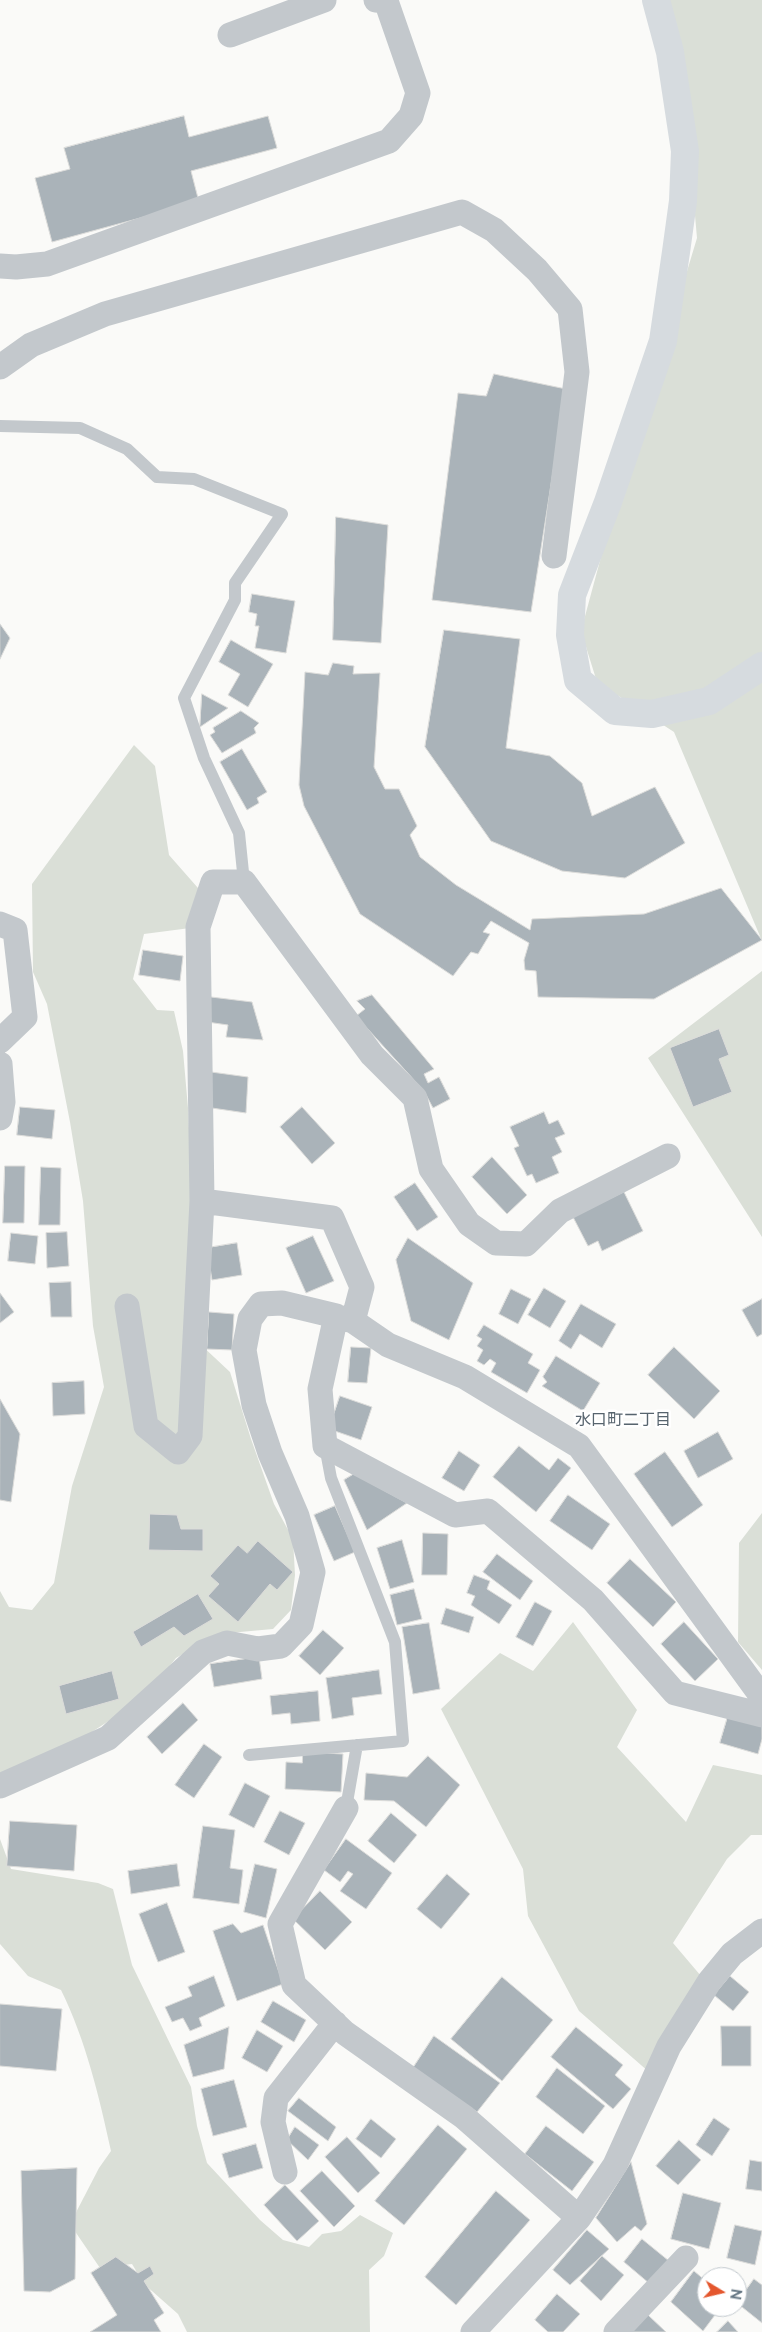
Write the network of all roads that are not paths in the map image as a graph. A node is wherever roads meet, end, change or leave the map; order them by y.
1 (324, 0) edge
2 (376, 0) edge
3 (656, 0) edge
4 (230, 35) dead end
5 (0, 266) edge
6 (0, 367) edge
7 (0, 426) edge
8 (554, 556) dead end
9 (762, 666) edge
10 (244, 882) junction
11 (0, 924) edge
12 (0, 1041) edge
13 (0, 1064) edge
14 (0, 1118) edge
15 (668, 1156) dead end
16 (202, 1201) junction
17 (126, 1306) dead end
18 (344, 1319) junction
19 (325, 1446) junction
20 (762, 1697) edge
21 (762, 1715) edge
22 (357, 1745) junction
23 (249, 1755) dead end
24 (0, 1786) edge
25 (346, 1808) joint
26 (762, 1930) edge
27 (335, 2023) junction
28 (285, 2172) dead end
29 (579, 2218) junction
30 (686, 2258) dead end
31 (473, 2332) edge
32 (616, 2332) edge

1 - 4 street
2 - 5 street
3 - 9 street
6 - 8 street
7 - 10 lane
10 - 15 street
10 - 16 street
11 - 12 street
13 - 14 street
16 - 17 street
16 - 18 street
18 - 19 street
18 - 20 street
18 - 24 street
19 - 21 street
19 - 22 lane
22 - 23 lane
22 - 25 lane
25 - 27 street
26 - 29 street
27 - 28 street
27 - 29 street
29 - 31 street
30 - 32 street

